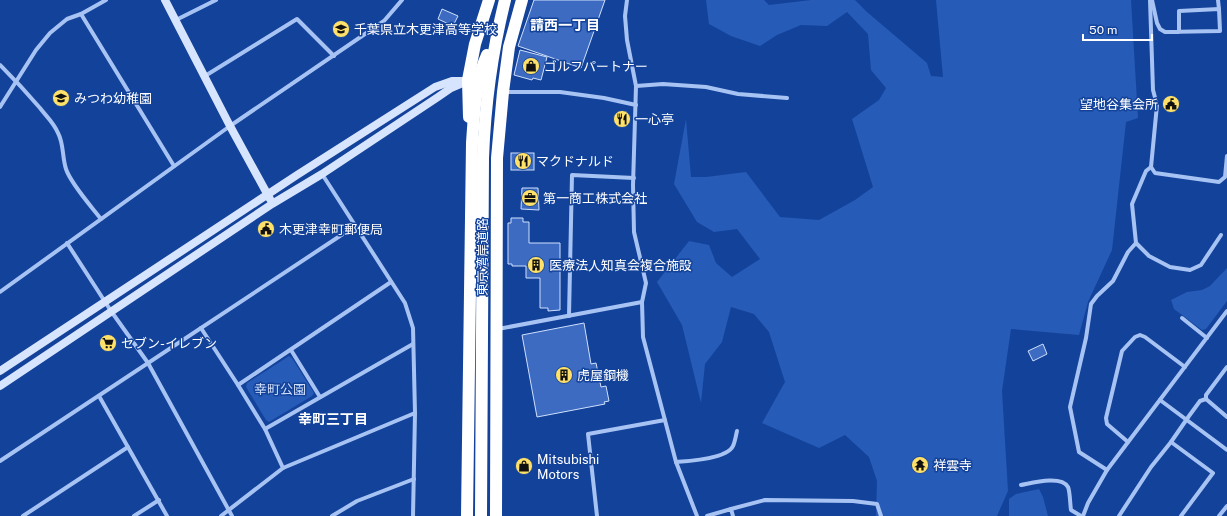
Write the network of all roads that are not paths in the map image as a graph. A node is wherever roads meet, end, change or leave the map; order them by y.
1 (106, 0) edge
2 (165, 0) edge
3 (216, 0) edge
4 (402, 0) edge
5 (489, 0) edge
6 (505, 0) edge
7 (627, 0) edge
8 (1151, 0) edge
9 (1218, 0) edge
10 (521, 1) edge
11 (1219, 9) junction
12 (80, 14) junction
13 (176, 20) junction
14 (1179, 32) junction
15 (496, 39) junction
16 (334, 56) junction
17 (0, 65) edge
18 (205, 76) junction
19 (468, 80) junction
20 (17, 81) junction
21 (636, 86) junction
22 (502, 92) junction
23 (788, 98) dead end
24 (636, 105) junction
25 (0, 107) edge
26 (230, 126) junction
27 (1227, 156) edge
28 (174, 166) junction
29 (1151, 167) junction
30 (322, 174) junction
31 (634, 178) junction
32 (268, 195) junction
33 (272, 204) junction
34 (101, 219) junction
35 (355, 226) junction
36 (1221, 235) dead end
37 (67, 243) junction
38 (1136, 243) junction
39 (392, 282) junction
40 (0, 292) edge
41 (105, 302) junction
42 (642, 302) junction
43 (111, 311) junction
44 (1227, 311) edge
45 (569, 316) junction
46 (1182, 318) dead end
47 (201, 328) junction
48 (496, 329) junction
49 (1207, 338) junction
50 (413, 344) junction
51 (291, 350) junction
52 (148, 363) junction
53 (1185, 367) junction
54 (1227, 367) edge
55 (0, 371) edge
56 (238, 385) junction
57 (0, 386) edge
58 (99, 396) junction
59 (320, 397) junction
60 (1206, 399) junction
61 (1160, 400) junction
62 (415, 413) junction
63 (1227, 417) edge
64 (666, 420) junction
65 (1187, 420) junction
66 (265, 429) junction
67 (737, 431) dead end
68 (1128, 442) junction
69 (1171, 442) junction
70 (128, 447) junction
71 (1227, 450) edge
72 (0, 461) edge
73 (676, 462) junction
74 (283, 468) junction
75 (1107, 470) junction
76 (414, 479) junction
77 (1022, 485) dead end
78 (159, 500) junction
79 (1227, 506) edge
80 (731, 509) junction
81 (229, 510) junction
82 (23, 516) edge
83 (134, 516) edge
84 (167, 516) edge
85 (221, 516) edge
86 (232, 516) edge
87 (332, 516) edge
88 (413, 516) edge
89 (466, 516) edge
90 (481, 516) edge
91 (496, 516) edge
92 (597, 516) edge
93 (695, 516) edge
94 (707, 516) edge
95 (733, 516) edge
96 (881, 516) edge
97 (1082, 516) edge
98 (1119, 516) edge
99 (1181, 516) edge
100 (1219, 516) edge

1 - 12 street
2 - 13 street
3 - 13 street
4 - 16 street
5 - 19 highway
6 - 15 highway, 東京湾岸道路, bridge
7 - 21 street
8 - 14 street
8 - 29 street
9 - 11 street
10 - 22 highway, 東京湾岸道路
11 - 14 street
11 - 14 street
12 - 20 street
12 - 28 street
13 - 18 street
15 - 89 highway, bridge
15 - 90 highway, 東京湾岸道路, bridge
16 - 18 street
16 - 26 street
17 - 20 street
18 - 26 street
19 - 22 street
19 - 30 street
19 - 32 street
19 - 89 highway
20 - 25 street
20 - 34 street
21 - 23 street
21 - 24 street
22 - 24 street
22 - 48 highway, 東京湾岸道路
24 - 31 street
26 - 28 street
26 - 32 street
27 - 29 street
28 - 34 street
29 - 38 street
30 - 33 street
30 - 35 street
31 - 42 street
31 - 45 street
32 - 33 street
32 - 41 street
33 - 43 street
34 - 37 street
35 - 39 street
35 - 47 street
36 - 38 street
37 - 40 street
37 - 41 street
38 - 75 street
39 - 50 street
39 - 51 street
41 - 43 street
41 - 55 street
42 - 45 street
42 - 64 street
43 - 52 street
43 - 57 street
44 - 49 street
45 - 48 street
46 - 49 street
47 - 52 street
47 - 56 street
48 - 91 highway, 東京湾岸道路
49 - 53 street
50 - 59 street
50 - 62 street
51 - 56 street
51 - 59 street
52 - 58 street
52 - 81 street
53 - 61 street
53 - 68 street
54 - 60 street
56 - 66 street
58 - 70 street
58 - 72 street
59 - 66 street
60 - 63 street
60 - 65 street
61 - 65 street
61 - 68 street
62 - 74 street
62 - 76 street
64 - 73 street
64 - 92 street
65 - 69 street
65 - 71 street
66 - 74 street
67 - 73 street
68 - 75 street
69 - 98 street
69 - 99 street
70 - 78 street
70 - 82 street
73 - 93 street
74 - 81 street
75 - 97 street
76 - 87 street
76 - 88 street
77 - 97 street
78 - 83 street
78 - 84 street
79 - 100 street
80 - 94 street
80 - 95 street
80 - 96 street
81 - 85 street
81 - 86 street

